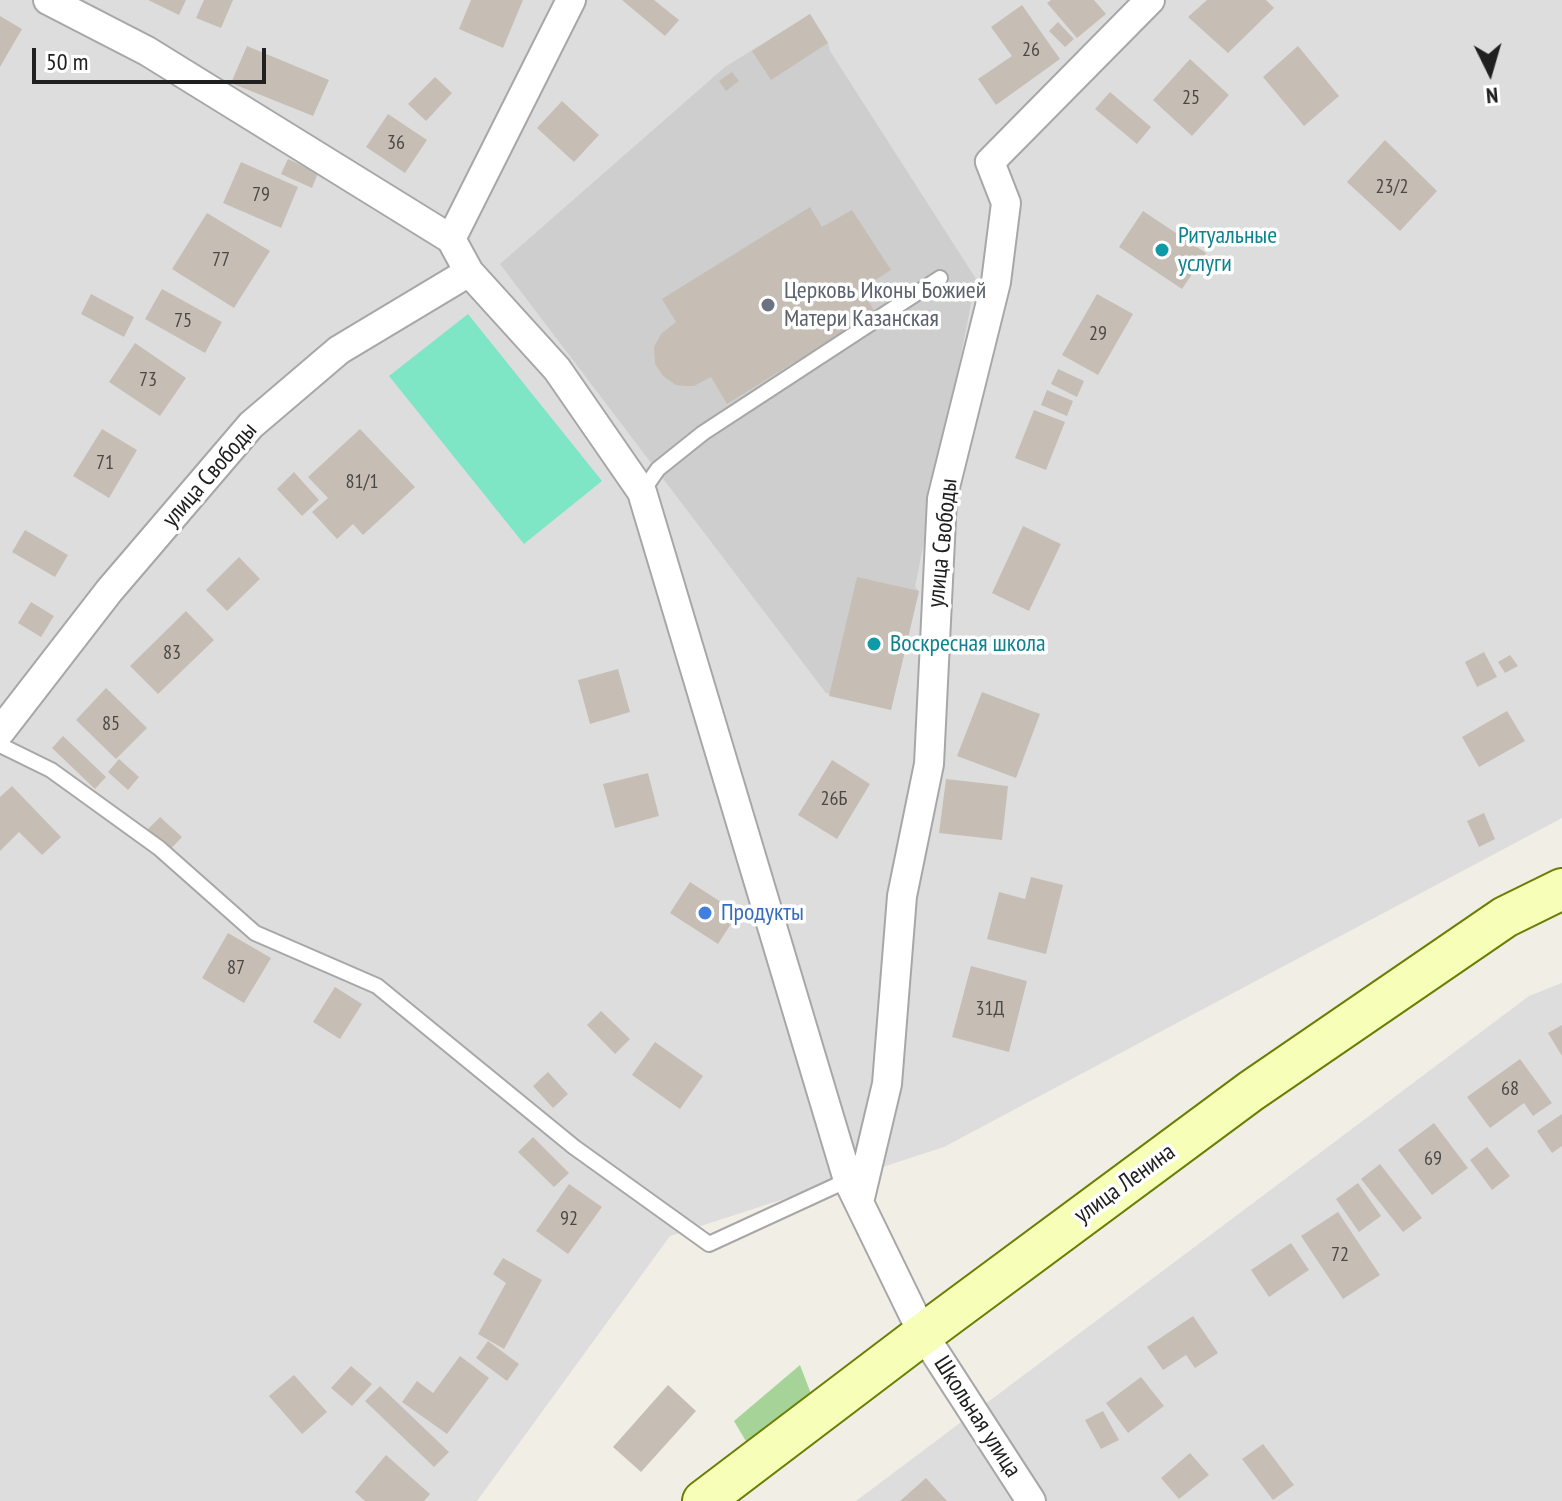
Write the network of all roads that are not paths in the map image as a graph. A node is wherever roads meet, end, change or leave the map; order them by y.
1 (48, 0) edge
2 (571, 0) edge
3 (1150, 0) edge
4 (451, 239) junction
5 (469, 272) junction
6 (940, 278) dead end
7 (642, 492) junction
8 (0, 732) edge
9 (0, 745) edge
10 (1562, 889) edge
11 (854, 1191) junction
12 (923, 1334) junction
13 (703, 1501) edge
14 (1031, 1501) edge

1 - 4 street
2 - 4 street
3 - 11 street, улица Свободы
4 - 5 street
5 - 7 street
5 - 8 street, улица Свободы
6 - 7 lane
7 - 11 street
9 - 11 lane
10 - 12 main road, улица Ленина
11 - 12 street
12 - 13 main road, улица Ленина
12 - 14 street, Школьная улица

